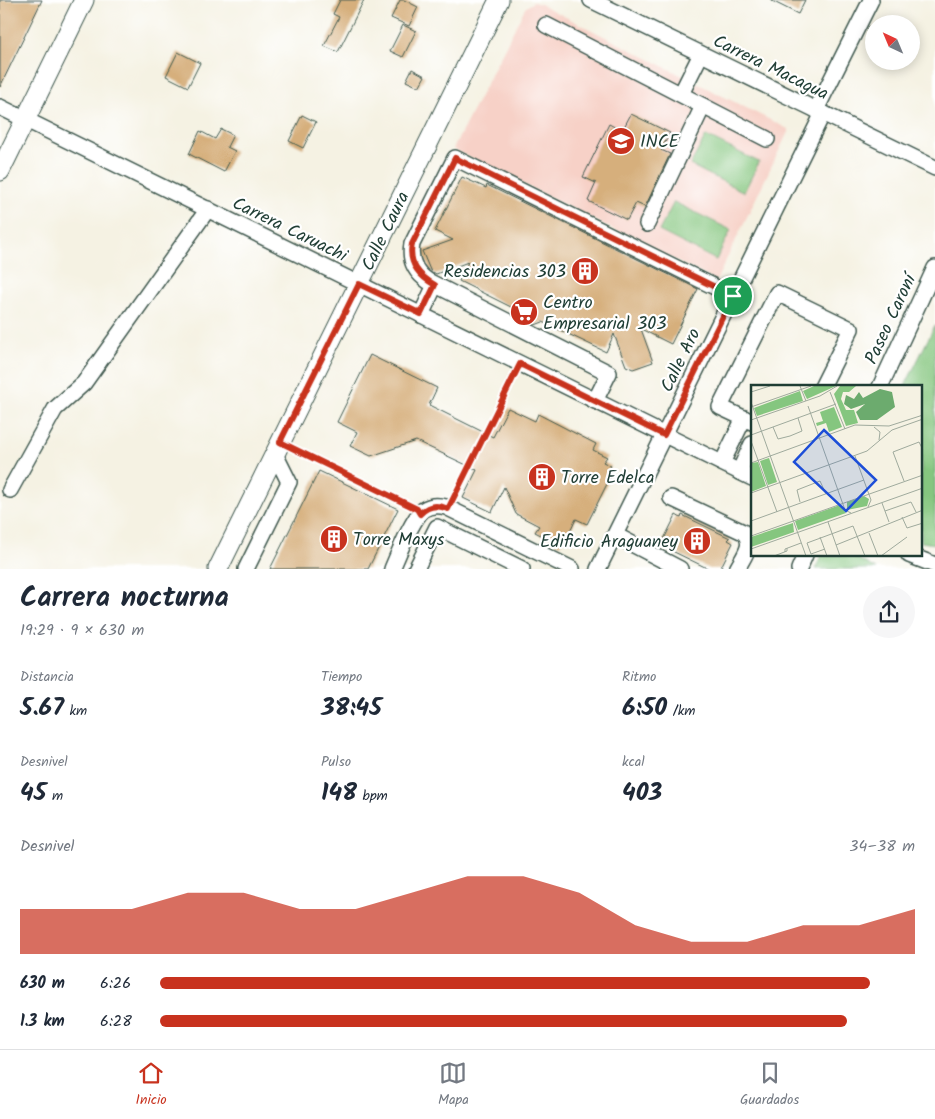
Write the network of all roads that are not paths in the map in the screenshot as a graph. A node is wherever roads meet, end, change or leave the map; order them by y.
1 (84, 0) edge
2 (499, 0) edge
3 (591, 0) edge
4 (870, 0) edge
5 (612, 5) edge
6 (546, 25) dead end
7 (701, 54) junction
8 (681, 94) junction
9 (703, 106) junction
10 (0, 107) edge
11 (819, 112) junction
12 (26, 119) junction
13 (767, 139) dead end
14 (935, 168) edge
15 (0, 171) edge
16 (208, 209) junction
17 (647, 224) dead end
18 (935, 268) edge
19 (935, 283) edge
20 (359, 284) junction
21 (435, 285) junction
22 (733, 296) junction
23 (921, 298) junction
24 (421, 314) junction
25 (823, 385) edge
26 (880, 385) edge
27 (595, 401) junction
28 (748, 420) edge
29 (664, 435) junction
30 (278, 448) junction
31 (751, 449) edge
32 (722, 463) junction
33 (746, 475) edge
34 (10, 490) dead end
35 (671, 498) dead end
36 (615, 535) junction
37 (806, 556) edge
38 (912, 556) edge
39 (935, 564) edge
40 (218, 569) edge
41 (246, 569) edge
42 (392, 569) edge
43 (416, 569) edge
44 (522, 569) edge
45 (572, 569) edge
46 (598, 569) edge
47 (680, 569) edge
48 (737, 569) edge
49 (799, 569) edge

1 - 12 main road
2 - 20 main road, Calle Caura
3 - 5 street, Carrera Macagua
4 - 11 street, Calle Aro
5 - 7 street, Carrera Macagua
6 - 8 street
7 - 8 street
7 - 11 street, Carrera Macagua
8 - 9 street
9 - 13 street
9 - 17 street
10 - 12 street, Carrera Caruachi
11 - 14 street, Carrera Macagua
11 - 22 street, Calle Aro
12 - 15 main road
12 - 16 street, Carrera Caruachi
16 - 20 street, Carrera Caruachi
16 - 34 street
18 - 23 street, Paseo Caroní
19 - 23 street
20 - 24 street, Carrera Caruachi
20 - 30 main road, Calle Caura
21 - 22 street
21 - 24 street
21 - 27 street
22 - 29 street, Calle Aro
23 - 26 street, Paseo Caroní
24 - 27 street, Carrera Caruachi
25 - 28 street
27 - 29 street, Carrera Caruachi
28 - 32 street
29 - 32 street, Carrera Caruachi
29 - 36 street, Calle Aro
30 - 40 main road, Calle Caura
30 - 41 street
31 - 33 street
32 - 33 street, Carrera Caruachi
35 - 48 street
36 - 46 street, Calle Aro
36 - 47 street
37 - 49 street
38 - 39 street
42 - 45 street
43 - 44 street

